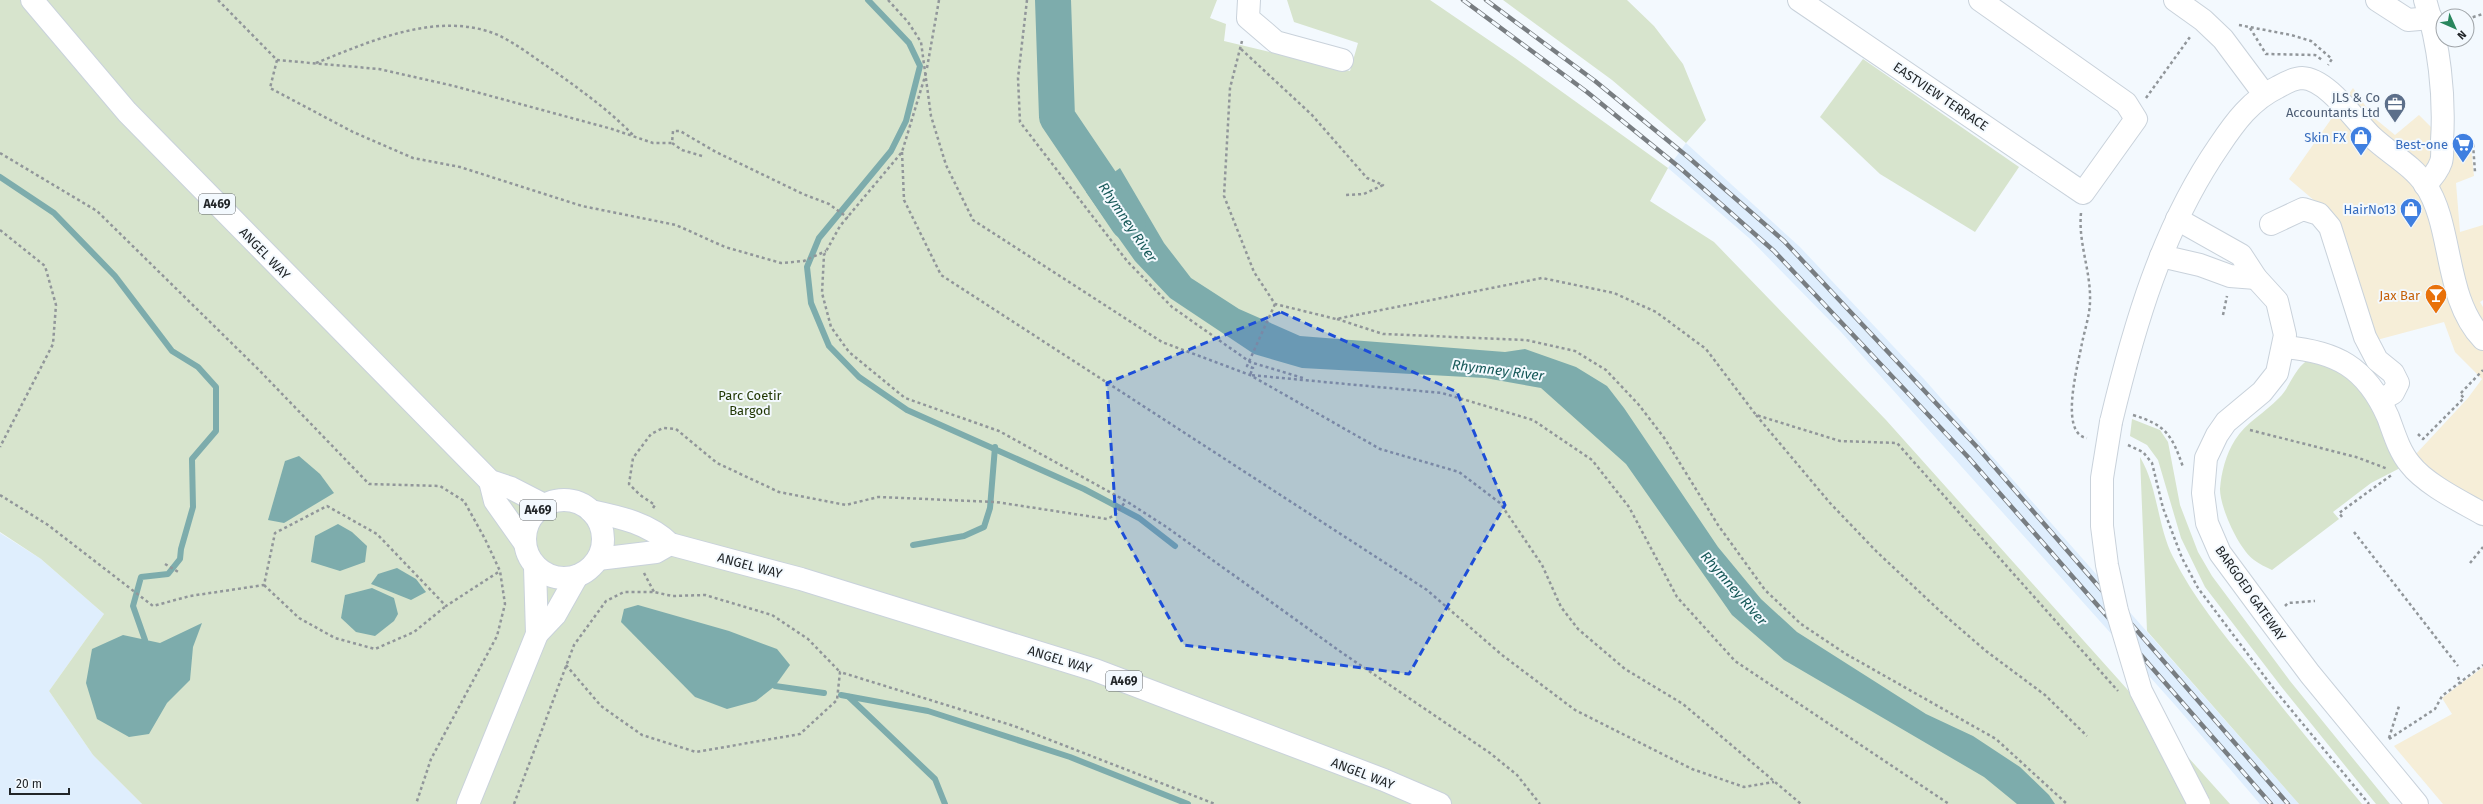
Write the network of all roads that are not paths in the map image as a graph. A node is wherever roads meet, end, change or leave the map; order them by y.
1 (32, 0) edge
2 (1800, 0) edge
3 (1980, 0) edge
4 (2175, 0) edge
5 (2377, 0) edge
6 (1248, 9) edge
7 (2428, 9) edge
8 (1342, 60) dead end
9 (2264, 94) junction
10 (2425, 185) junction
11 (2177, 219) junction
12 (2271, 224) dead end
13 (2162, 256) junction
14 (2256, 278) junction
15 (2483, 339) edge
16 (2284, 347) junction
17 (2380, 400) junction
18 (490, 481) junction
19 (544, 505) junction
20 (591, 511) junction
21 (2483, 514) edge
22 (524, 542) junction
23 (670, 544) junction
24 (598, 559) junction
25 (535, 567) junction
26 (577, 576) junction
27 (536, 634) junction
28 (468, 804) edge
29 (1440, 804) edge
30 (2199, 804) edge
31 (2417, 804) edge

1 - 18 street, ANGEL WAY / A469
2 - 3 street, EASTVIEW TERRACE
4 - 9 street
5 - 7 street
6 - 8 street
7 - 10 street
9 - 10 street
9 - 11 street
10 - 15 street
11 - 13 street
11 - 14 street, BARGOED GATEWAY
12 - 17 street
13 - 14 street
13 - 30 street, bridge
14 - 16 street, BARGOED GATEWAY
16 - 17 street
16 - 31 street, BARGOED GATEWAY
17 - 21 street
18 - 19 street, ANGEL WAY / A469
18 - 22 street, A469
19 - 20 street, A469
19 - 22 street, A469
20 - 23 street, ANGEL WAY / A469
20 - 24 street
22 - 25 street, A469
23 - 24 street
23 - 29 street, ANGEL WAY / A469
24 - 26 street
25 - 26 street
25 - 27 street
26 - 27 street
27 - 28 street

